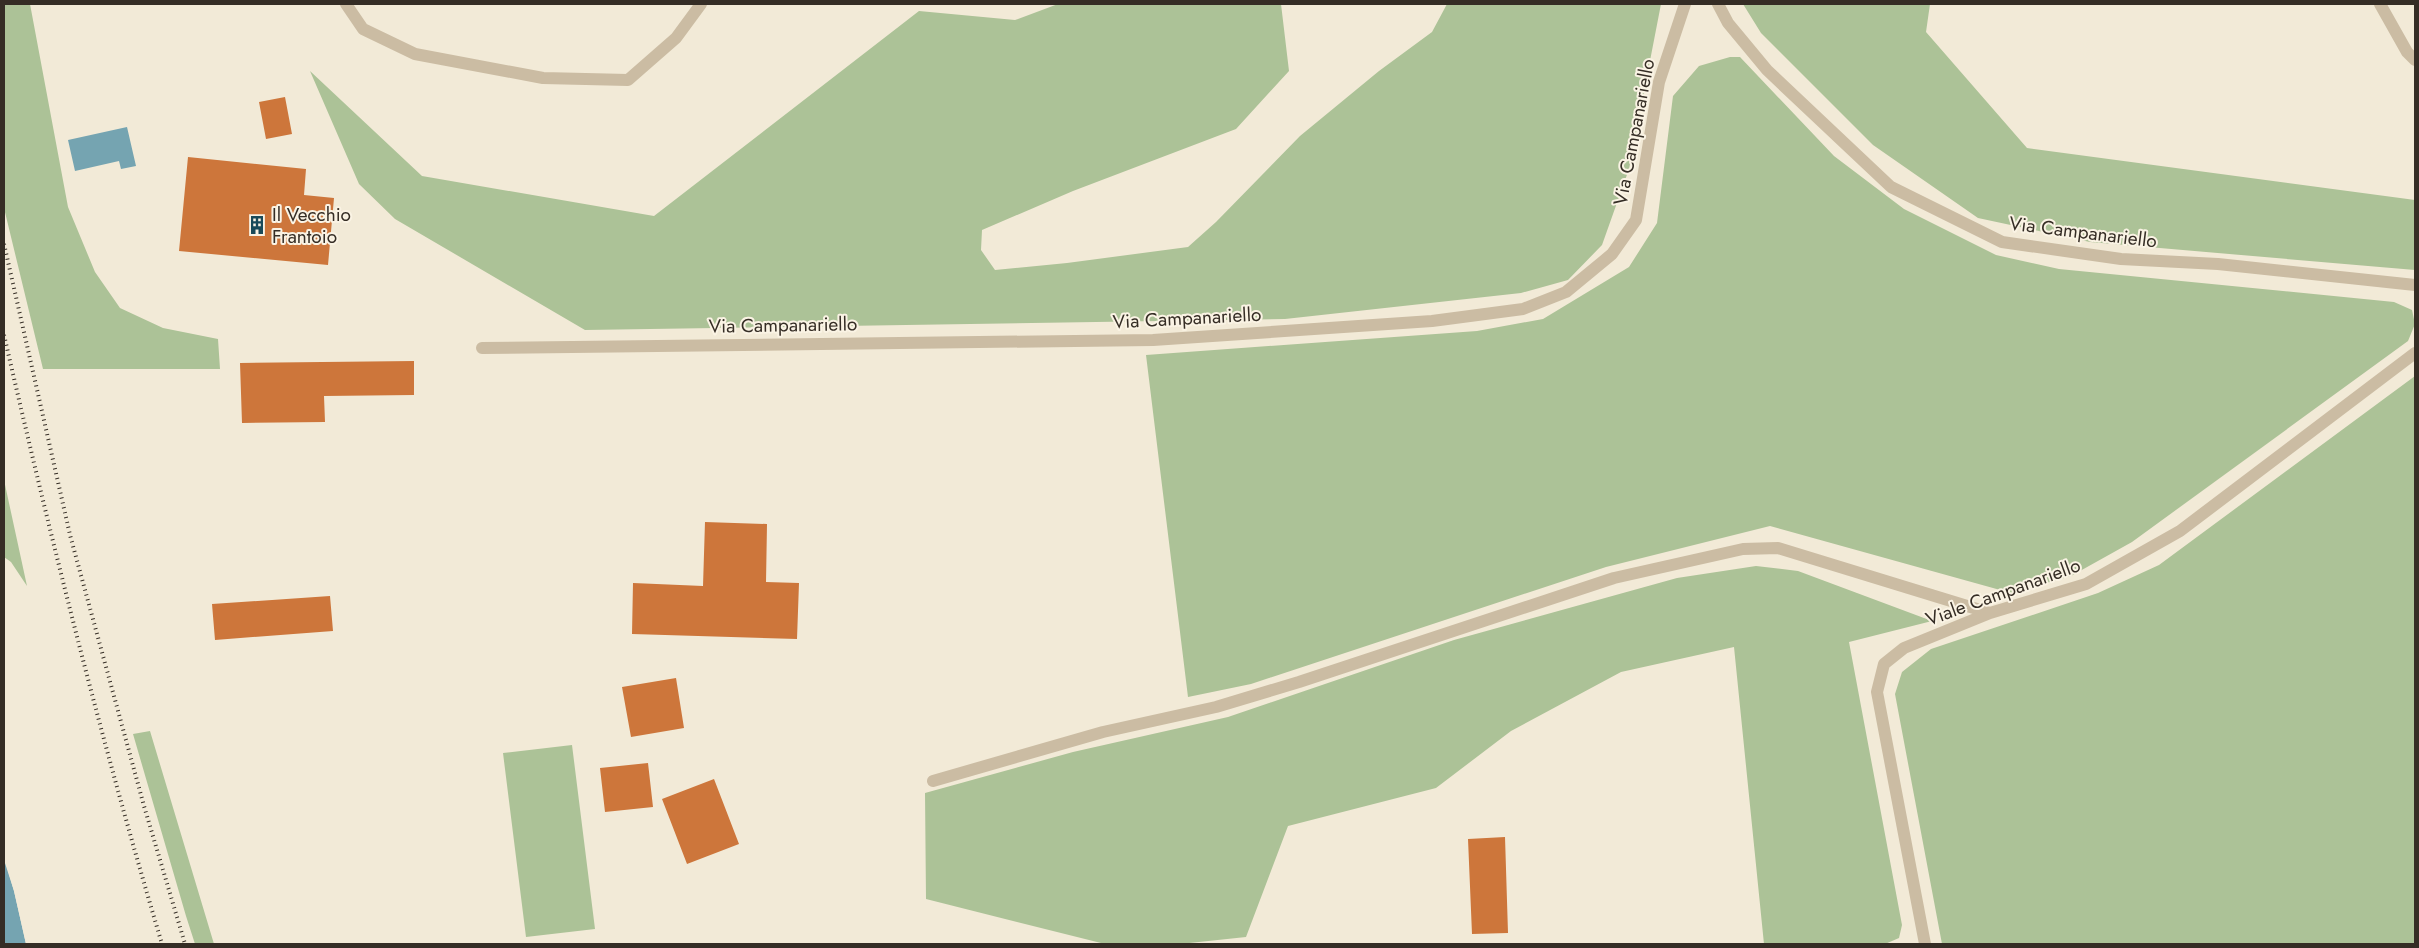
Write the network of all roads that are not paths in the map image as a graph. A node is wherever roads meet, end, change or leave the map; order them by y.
1 (346, 4) edge
2 (701, 4) edge
3 (1686, 4) edge
4 (1718, 4) edge
5 (2380, 4) edge
6 (2415, 60) edge
7 (2415, 285) edge
8 (482, 348) dead end
9 (2415, 352) edge
10 (1990, 613) junction
11 (933, 782) dead end
12 (1925, 944) edge

1 - 2 street
3 - 8 street, Via Campanariello
4 - 7 street, Via Campanariello
5 - 6 street
9 - 10 street, Viale Campanariello
10 - 11 street
10 - 12 street, Viale Campanariello

